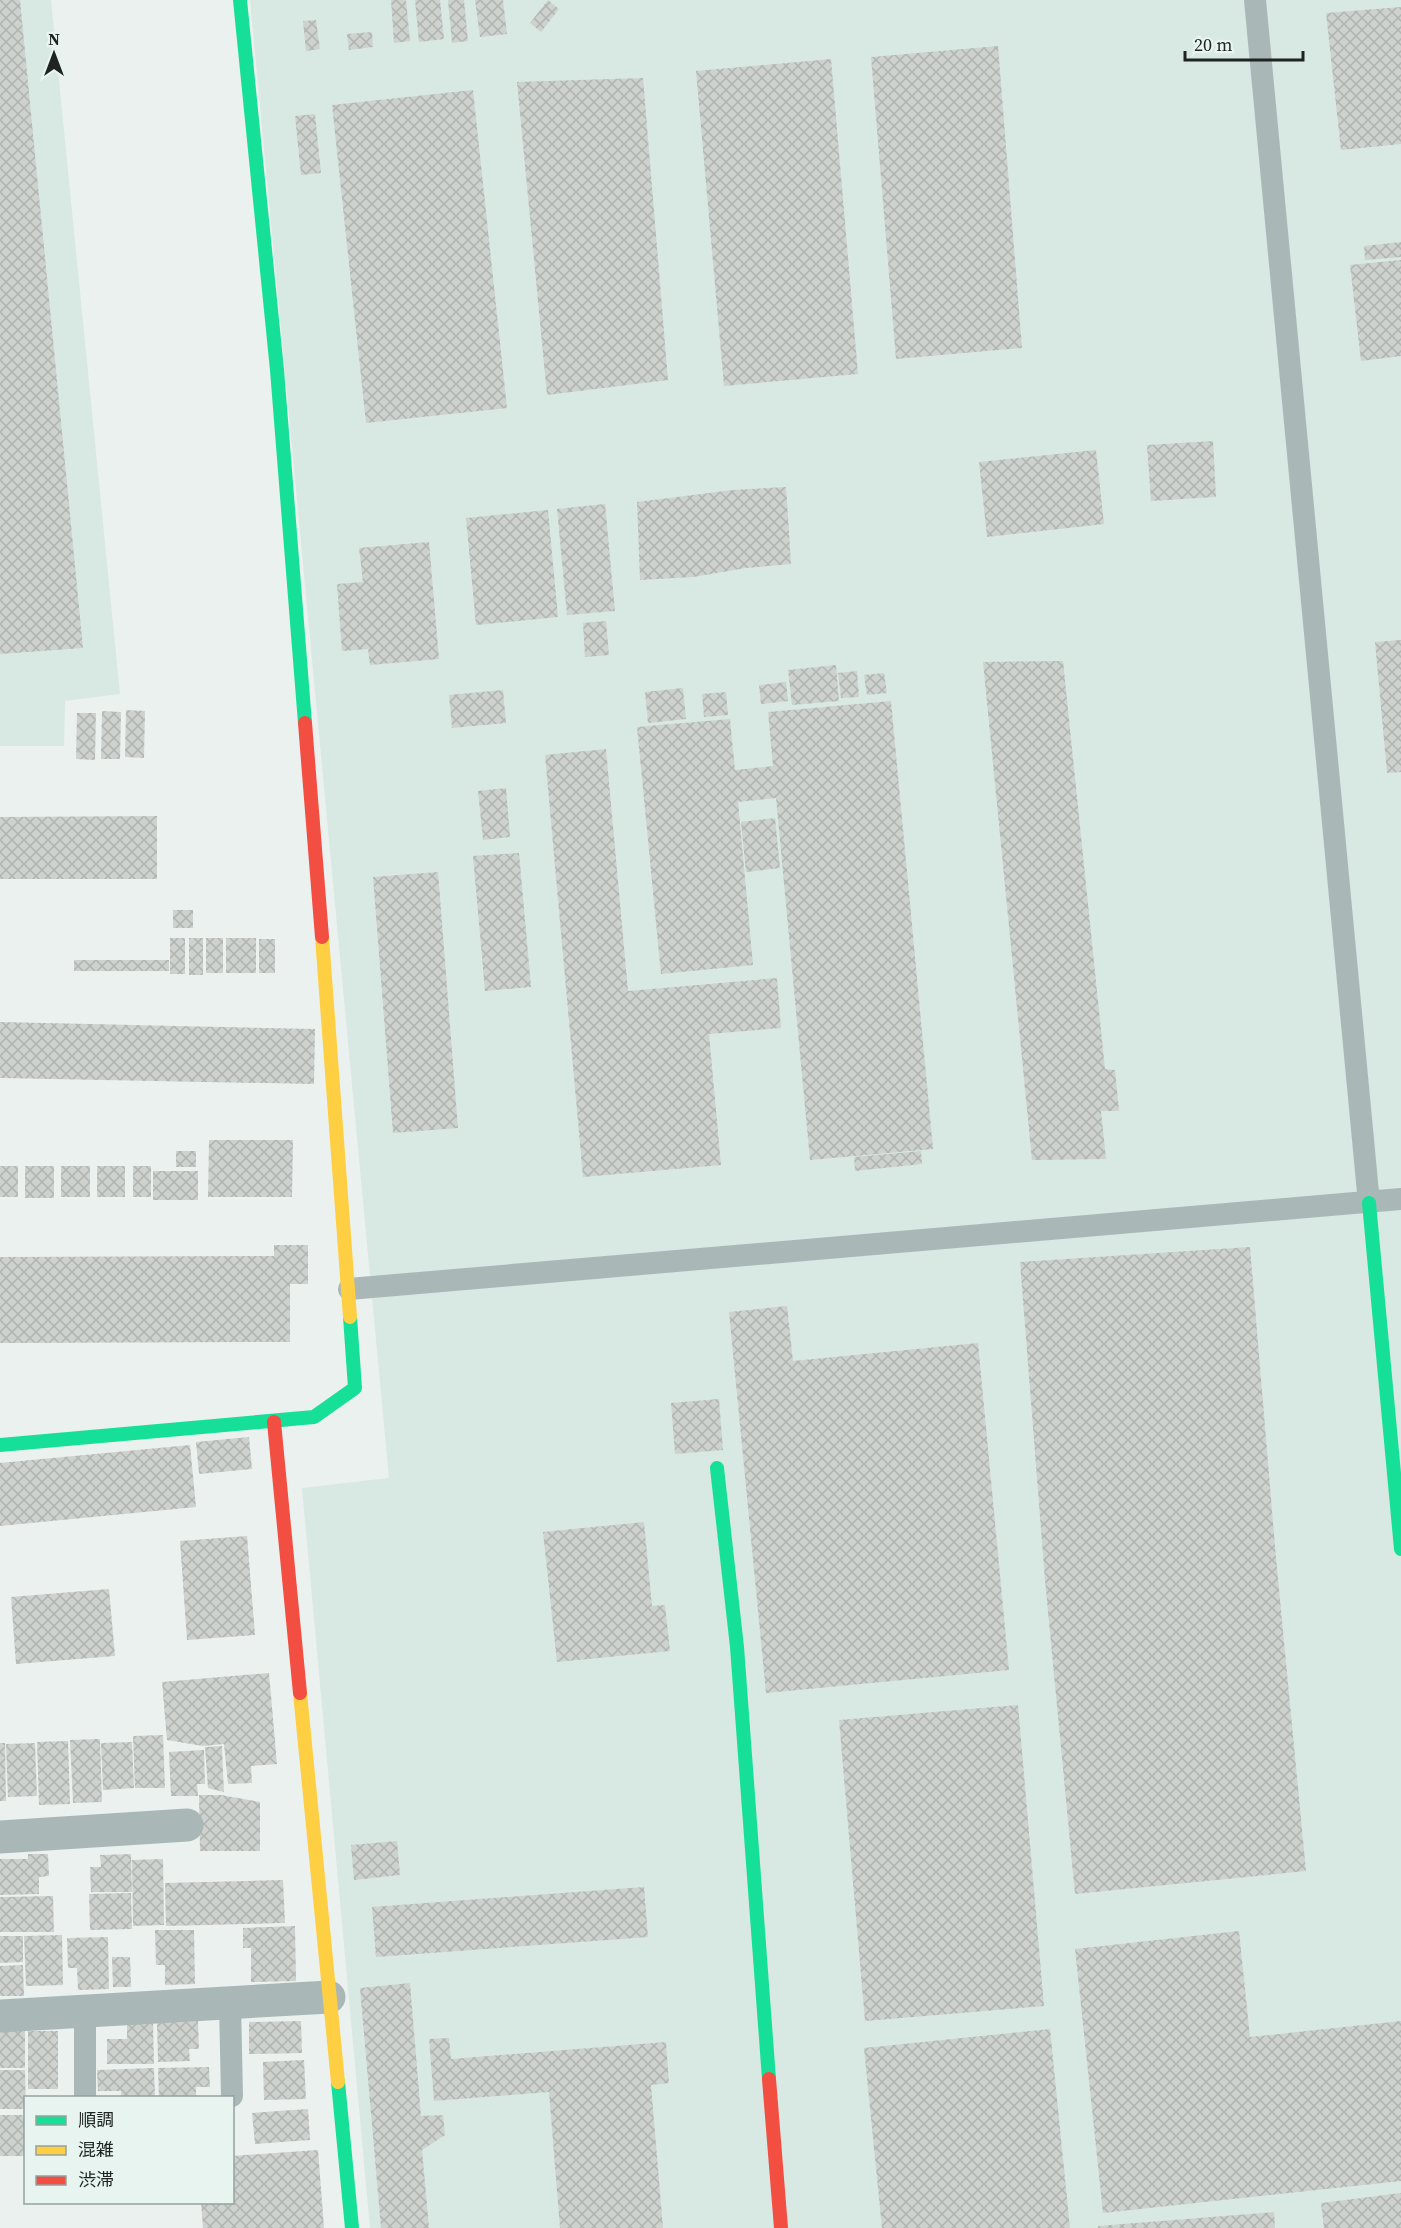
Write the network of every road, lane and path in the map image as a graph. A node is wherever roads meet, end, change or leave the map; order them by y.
1 (240, 0) edge
2 (1255, 0) edge
3 (1401, 1199) edge
4 (1370, 1203) junction
5 (349, 1289) junction
6 (274, 1422) junction
7 (0, 1445) edge
8 (717, 1468) dead end
9 (1401, 1549) edge
10 (187, 1825) dead end
11 (0, 1837) edge
12 (329, 1997) junction
13 (230, 2002) junction
14 (85, 2011) junction
15 (0, 2016) edge
16 (86, 2096) edge
17 (232, 2096) dead end
18 (352, 2228) edge
19 (781, 2228) edge

1 - 5 street
2 - 4 lane
3 - 4 lane
4 - 5 lane
4 - 9 street
5 - 6 street
6 - 7 street
6 - 12 street
8 - 19 street
10 - 11 street
12 - 13 street
12 - 18 street
13 - 14 street
13 - 17 lane
14 - 15 street
14 - 16 lane

